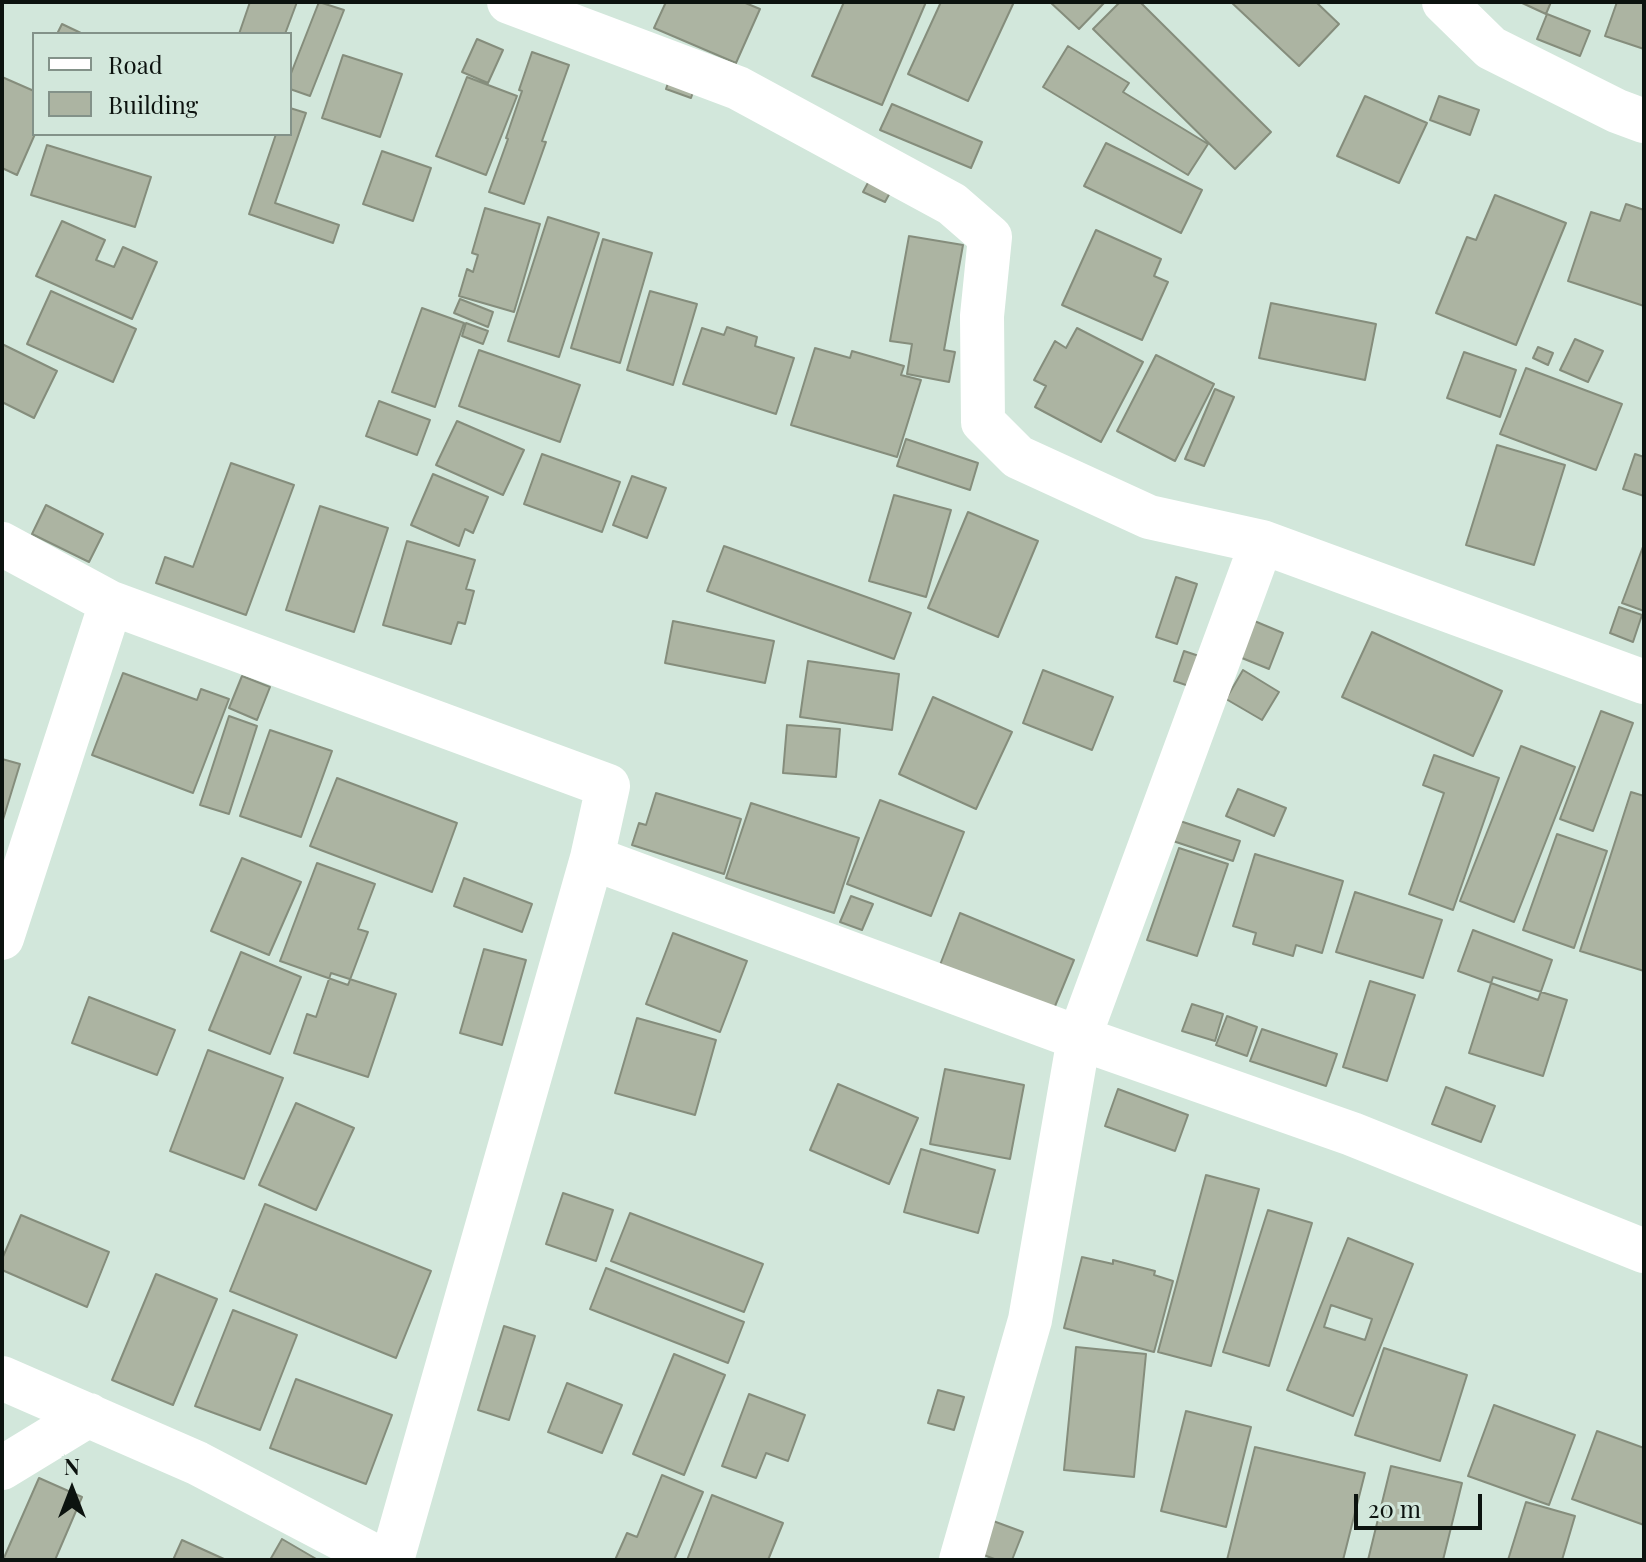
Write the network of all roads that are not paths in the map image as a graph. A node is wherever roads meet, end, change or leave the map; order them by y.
1 (1444, 2) edge
2 (522, 5) edge
3 (1644, 121) edge
4 (1262, 542) junction
5 (2, 544) edge
6 (111, 603) junction
7 (1644, 682) edge
8 (592, 858) junction
9 (2, 938) edge
10 (1079, 1038) junction
11 (1644, 1251) edge
12 (2, 1378) edge
13 (89, 1415) junction
14 (2, 1468) edge
15 (382, 1560) edge
16 (392, 1560) edge
17 (961, 1560) edge

1 - 3 street
2 - 4 street
4 - 7 street
4 - 10 street
5 - 6 street
6 - 8 street
6 - 9 street
8 - 10 street
8 - 16 street
10 - 11 street
10 - 17 street
12 - 13 street
13 - 14 street
13 - 15 street

